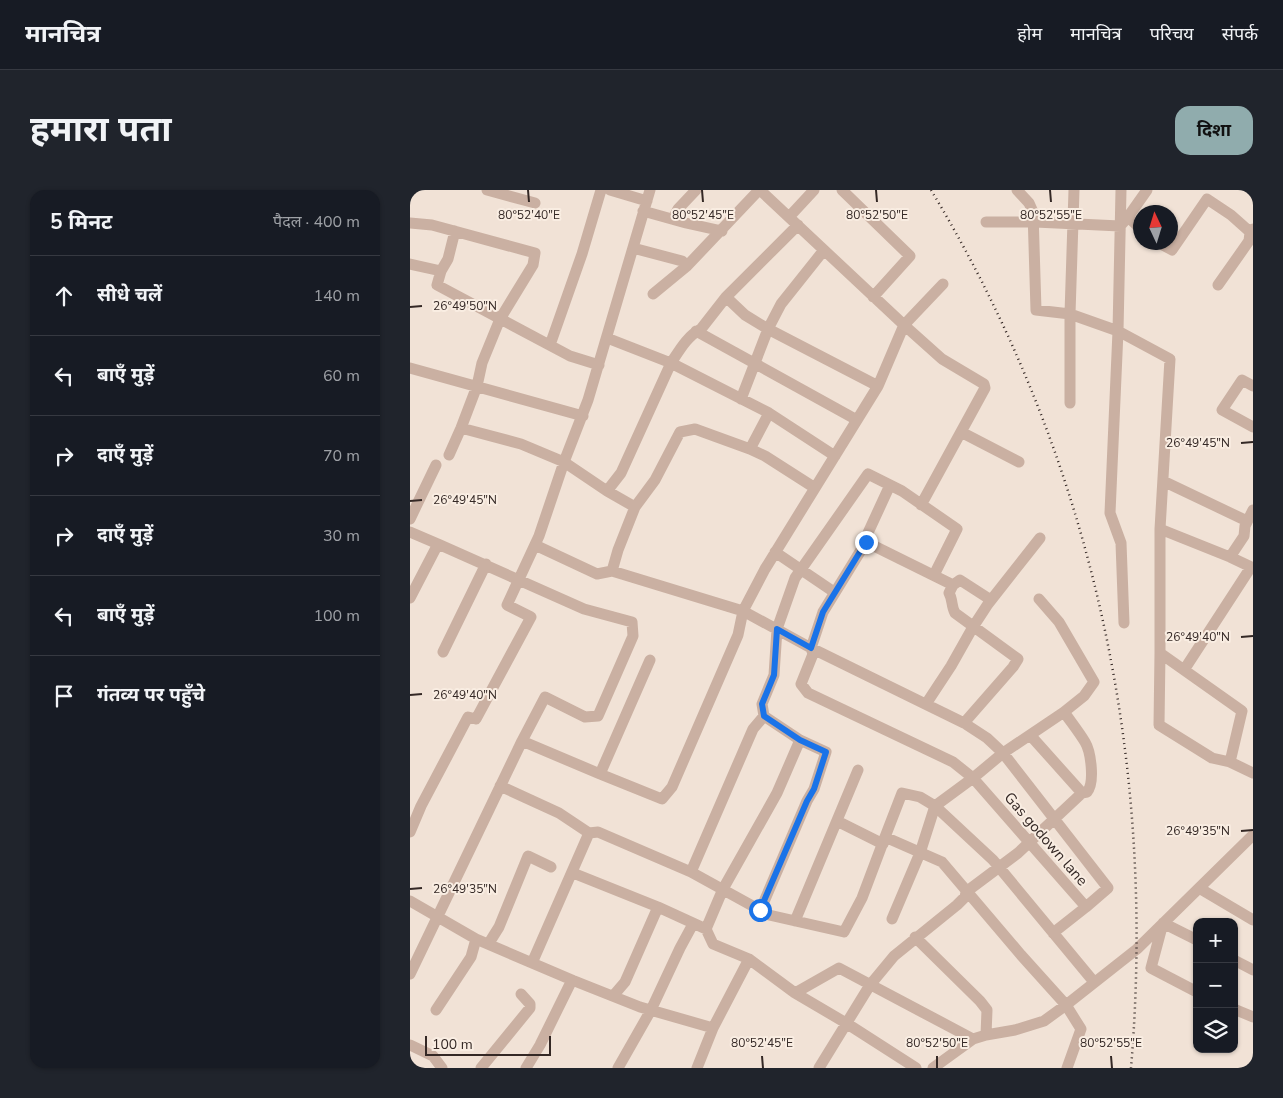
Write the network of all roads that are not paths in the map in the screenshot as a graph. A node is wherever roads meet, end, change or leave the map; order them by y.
1 (487, 190) edge
2 (601, 190) edge
3 (610, 190) edge
4 (696, 190) edge
5 (760, 190) edge
6 (814, 190) edge
7 (842, 190) edge
8 (1017, 190) edge
9 (1074, 190) edge
10 (1121, 190) edge
11 (1147, 190) edge
12 (647, 201) edge
13 (535, 203) dead end
14 (789, 217) junction
15 (673, 219) junction
16 (1123, 219) junction
17 (410, 222) edge
18 (986, 222) dead end
19 (1035, 222) junction
20 (1074, 224) junction
21 (798, 225) junction
22 (1133, 225) edge
23 (722, 230) junction
24 (455, 231) junction
25 (1251, 231) edge
26 (1178, 241) edge
27 (633, 248) junction
28 (824, 250) junction
29 (410, 264) edge
30 (687, 266) junction
31 (441, 271) junction
32 (943, 284) dead end
33 (1218, 285) dead end
34 (653, 294) dead end
35 (726, 297) junction
36 (874, 298) junction
37 (1070, 314) junction
38 (500, 319) junction
39 (904, 325) junction
40 (768, 329) junction
41 (1118, 331) junction
42 (696, 332) junction
43 (607, 338) junction
44 (550, 345) junction
45 (671, 363) junction
46 (756, 363) junction
47 (598, 365) junction
48 (410, 368) edge
49 (477, 386) junction
50 (878, 386) junction
51 (1253, 386) edge
52 (741, 399) junction
53 (1070, 403) dead end
54 (769, 413) junction
55 (583, 416) junction
56 (857, 420) junction
57 (1253, 427) edge
58 (461, 428) junction
59 (961, 432) junction
60 (750, 449) junction
61 (449, 455) dead end
62 (836, 456) junction
63 (564, 462) junction
64 (1019, 462) dead end
65 (436, 465) dead end
66 (1163, 481) junction
67 (890, 486) junction
68 (815, 488) junction
69 (607, 491) junction
70 (921, 505) junction
71 (635, 507) junction
72 (1253, 510) edge
73 (410, 519) edge
74 (1247, 521) junction
75 (1160, 530) junction
76 (410, 532) edge
77 (1040, 538) dead end
78 (866, 542) junction
79 (438, 544) junction
80 (535, 545) junction
81 (775, 552) junction
82 (1230, 557) junction
83 (486, 564) junction
84 (802, 569) junction
85 (612, 571) junction
86 (934, 575) junction
87 (519, 579) junction
88 (953, 586) junction
89 (834, 592) junction
90 (410, 598) edge
91 (1039, 599) dead end
92 (991, 600) junction
93 (743, 612) junction
94 (1124, 623) dead end
95 (973, 627) junction
96 (777, 629) junction
97 (811, 648) junction
98 (443, 652) dead end
99 (1160, 653) junction
100 (650, 660) dead end
101 (1184, 670) junction
102 (926, 704) junction
103 (1064, 712) junction
104 (764, 716) junction
105 (964, 723) junction
106 (1031, 736) junction
107 (800, 740) junction
108 (522, 741) junction
109 (1003, 753) junction
110 (1230, 762) junction
111 (858, 770) dead end
112 (1253, 773) edge
113 (600, 774) junction
114 (973, 778) junction
115 (500, 786) junction
116 (1082, 793) junction
117 (935, 806) junction
118 (1055, 820) junction
119 (837, 821) junction
120 (410, 832) edge
121 (589, 833) junction
122 (1253, 835) edge
123 (884, 840) junction
124 (1030, 843) junction
125 (920, 853) junction
126 (551, 867) dead end
127 (999, 868) junction
128 (692, 872) junction
129 (573, 873) junction
130 (723, 888) junction
131 (1199, 888) junction
132 (966, 892) junction
133 (410, 902) edge
134 (658, 907) junction
135 (1086, 907) junction
136 (760, 910) junction
137 (438, 917) junction
138 (892, 919) dead end
139 (1253, 920) edge
140 (795, 921) junction
141 (1164, 923) junction
142 (693, 924) junction
143 (706, 929) junction
144 (1053, 933) junction
145 (915, 937) junction
146 (1193, 938) edge
147 (476, 940) junction
148 (489, 944) junction
149 (749, 959) junction
150 (1238, 962) edge
151 (532, 963) junction
152 (1253, 970) edge
153 (410, 974) edge
154 (572, 980) junction
155 (1094, 982) junction
156 (870, 985) junction
157 (1193, 990) edge
158 (795, 993) junction
159 (520, 994) dead end
160 (613, 996) junction
161 (1066, 1005) junction
162 (436, 1010) dead end
163 (651, 1010) junction
164 (1238, 1011) edge
165 (1253, 1017) edge
166 (846, 1023) junction
167 (714, 1028) junction
168 (986, 1035) junction
169 (973, 1039) junction
170 (410, 1045) edge
171 (442, 1068) edge
172 (481, 1068) edge
173 (526, 1068) edge
174 (618, 1068) edge
175 (697, 1068) edge
176 (819, 1068) edge
177 (916, 1068) edge
178 (933, 1068) edge
179 (1067, 1068) edge

1 - 13 street
2 - 44 street
3 - 12 street
4 - 15 street
5 - 14 street
5 - 23 street
6 - 14 street
7 - 36 street
8 - 19 street
9 - 20 street
10 - 16 street
11 - 16 street
12 - 15 street
12 - 27 street
14 - 21 street
15 - 23 street
16 - 20 street
16 - 22 street
16 - 41 street
17 - 24 street
18 - 19 street
19 - 20 street
19 - 37 street
20 - 37 street
21 - 28 street
21 - 35 street
23 - 30 street
24 - 31 street
24 - 38 street
25 - 26 street
25 - 33 street
27 - 30 street
27 - 43 street
28 - 36 street
28 - 40 street
29 - 31 street
30 - 34 street
31 - 38 street
32 - 39 street
35 - 40 street
35 - 42 street
36 - 39 street
37 - 41 street
37 - 53 street
38 - 44 street
38 - 49 street
39 - 50 street
39 - 59 street
40 - 46 street
40 - 50 street
41 - 66 street
41 - 94 street
42 - 45 street
42 - 46 street
43 - 45 street
43 - 47 street
44 - 47 street
45 - 52 street
45 - 69 street
46 - 52 street
46 - 56 street
47 - 55 street
48 - 49 street
49 - 55 street
49 - 58 street
50 - 56 street
51 - 57 street
52 - 54 street
54 - 60 street
54 - 62 street
55 - 63 street
56 - 62 street
58 - 61 street
58 - 63 street
59 - 64 street
59 - 70 street
60 - 68 street
60 - 71 street
62 - 68 street
63 - 69 street
63 - 80 street
65 - 73 street
66 - 74 street
66 - 75 street
67 - 70 street
67 - 78 street, Gas godown lane
67 - 84 street
68 - 81 street
69 - 71 street
70 - 86 street
71 - 85 street
72 - 74 street
74 - 82 street
75 - 82 street
75 - 99 street
76 - 79 street
77 - 92 street
78 - 86 street
78 - 89 street, Gas godown lane
79 - 83 street
79 - 90 street
80 - 85 street
80 - 87 street
81 - 84 street
81 - 93 street
82 - 101 street
83 - 87 street
83 - 98 street
84 - 89 street
84 - 96 street
85 - 93 street
86 - 88 street
87 - 108 street
87 - 120 street
88 - 92 street
88 - 95 street
89 - 97 street, Gas godown lane
91 - 103 street
92 - 95 street
93 - 96 street
93 - 113 street
95 - 102 street
95 - 105 street
96 - 97 street
96 - 104 street
97 - 102 street
97 - 114 street, Gas godown lane
99 - 101 street
99 - 110 street
100 - 113 street
101 - 110 street
102 - 105 street
103 - 106 street
103 - 116 street
104 - 107 street
104 - 128 street
105 - 109 street
106 - 109 street
106 - 116 street
107 - 130 street
107 - 136 street
108 - 113 street
108 - 115 street
109 - 114 street
109 - 118 street
110 - 112 street
111 - 119 street
114 - 117 street
114 - 124 street, Gas godown lane
115 - 121 street
115 - 137 street
116 - 118 street
117 - 123 street
117 - 125 street
117 - 127 street
118 - 124 street
118 - 135 street
119 - 123 street
119 - 140 street
121 - 128 street
121 - 129 street
122 - 131 street
123 - 125 street
123 - 140 street
124 - 127 street
124 - 135 street, Gas godown lane
125 - 132 street
125 - 138 street
126 - 148 street
127 - 132 street
127 - 144 street
128 - 130 street
129 - 134 street
129 - 151 street
130 - 136 street
130 - 143 street
131 - 139 street
131 - 141 street
132 - 145 street
132 - 161 street
133 - 137 street
134 - 142 street
134 - 160 street
135 - 144 street, Gas godown lane
136 - 140 street
137 - 147 street
137 - 153 street
141 - 146 street
141 - 155 street
141 - 157 street
142 - 143 street
142 - 163 street
143 - 149 street
144 - 155 street
145 - 156 street
145 - 168 street
147 - 148 street
147 - 162 street
148 - 151 street
149 - 158 street
149 - 167 street
150 - 152 street
151 - 154 street
154 - 160 street
154 - 173 street
155 - 161 street
156 - 158 street
156 - 166 street
156 - 169 street
158 - 166 street
159 - 172 street
160 - 163 street
161 - 168 street
161 - 179 street
163 - 167 street
163 - 174 street
164 - 165 street
166 - 176 street
166 - 177 street
167 - 175 street
168 - 169 street
169 - 178 street
170 - 171 street

